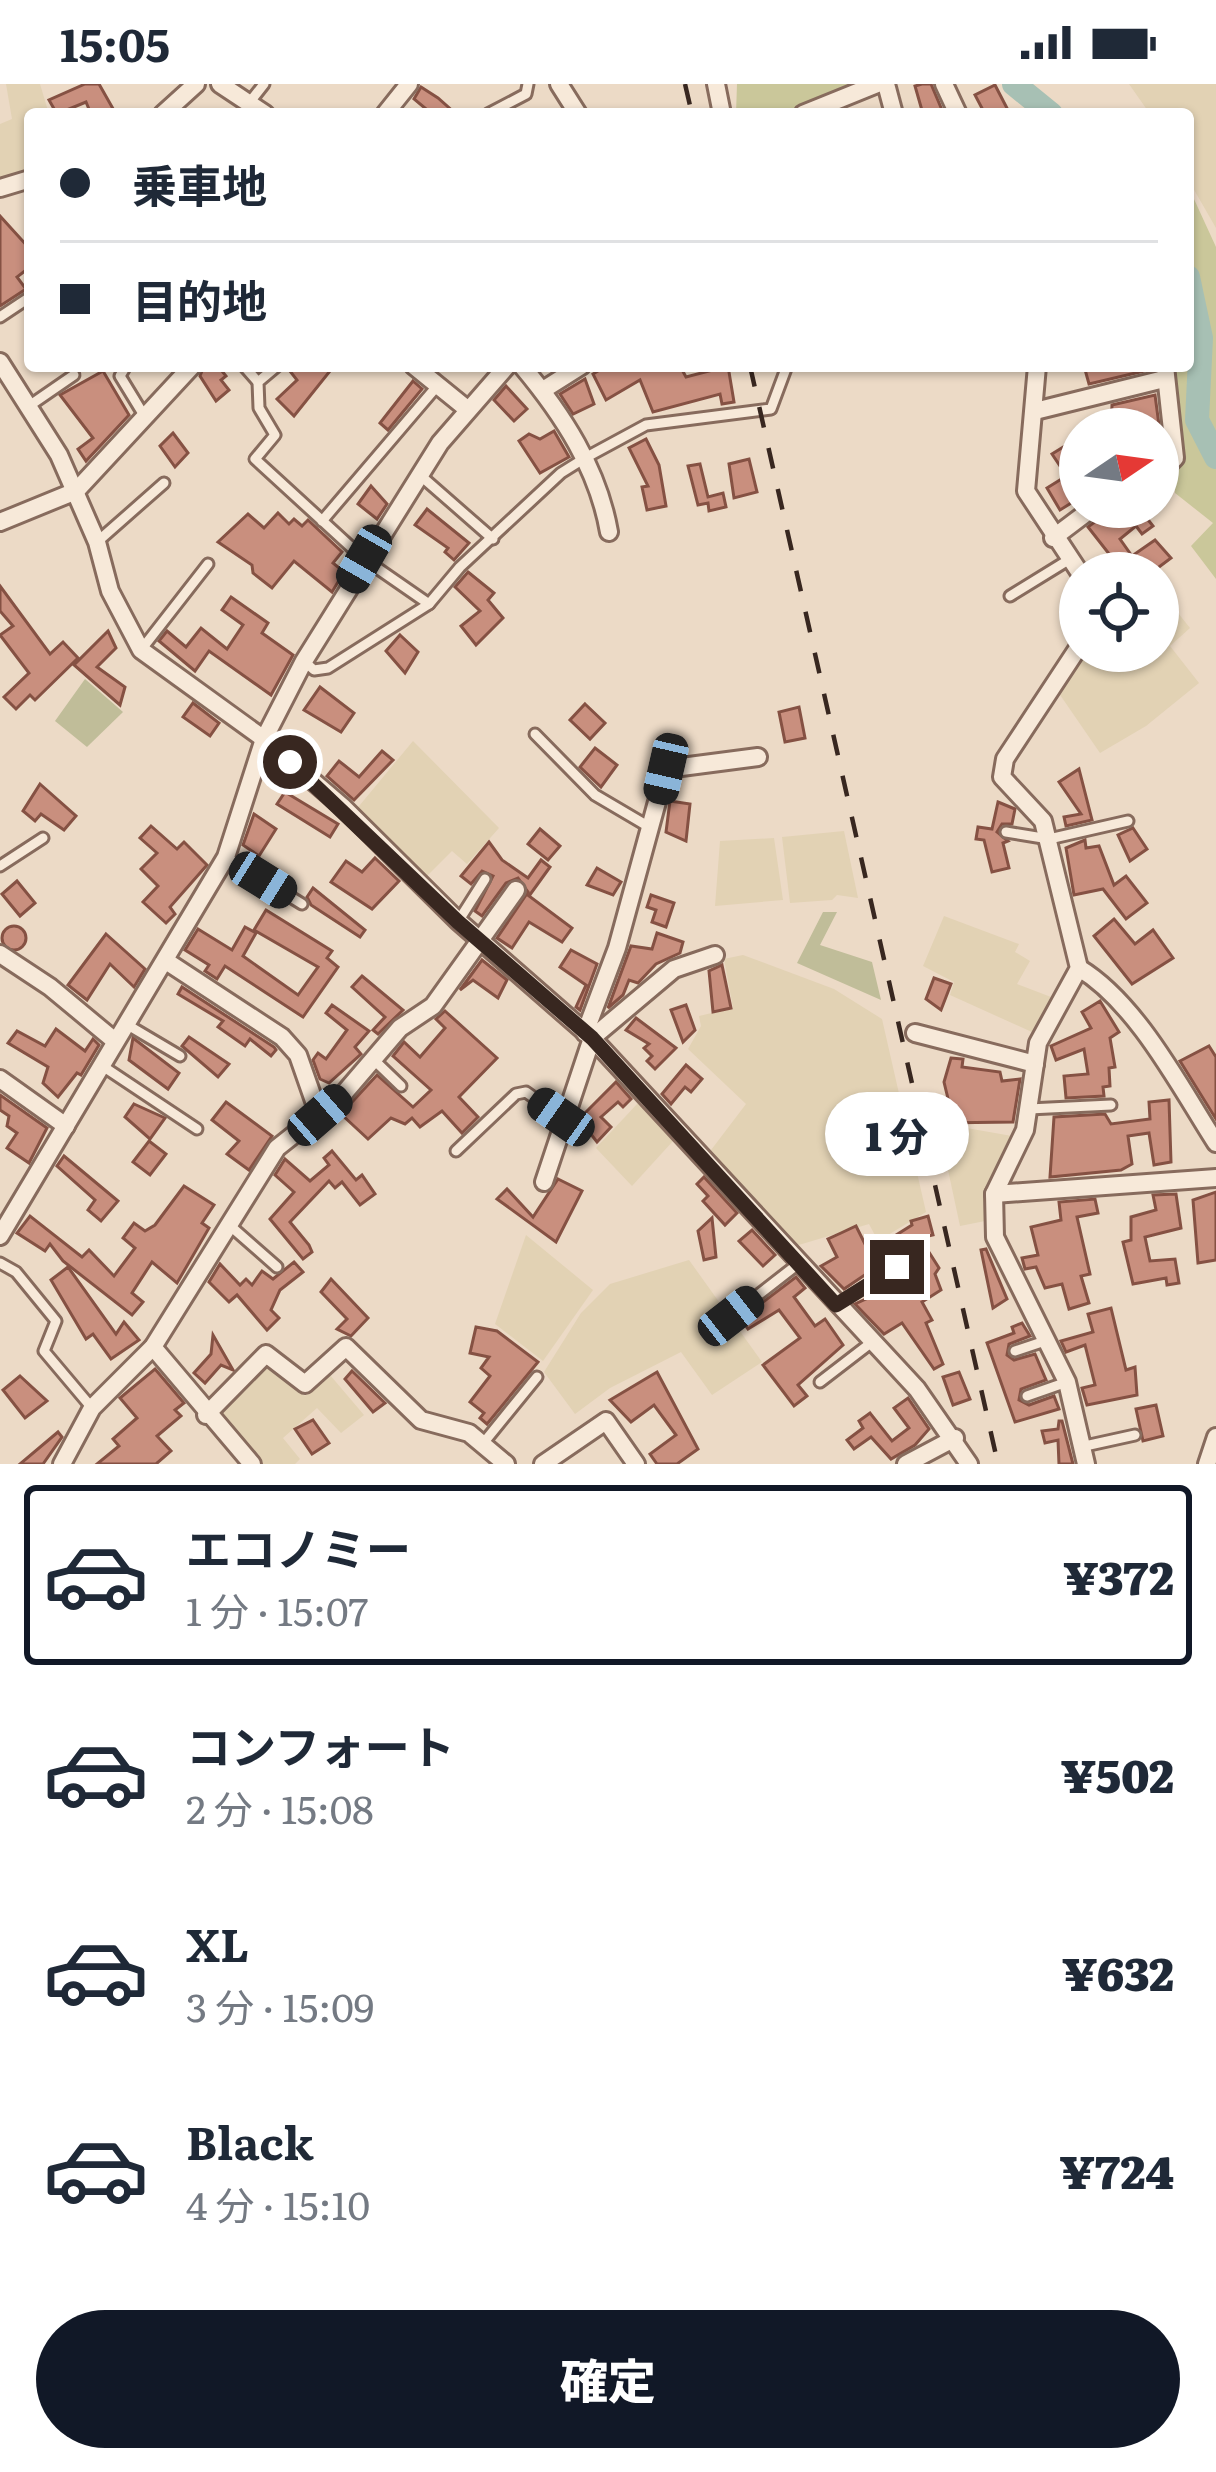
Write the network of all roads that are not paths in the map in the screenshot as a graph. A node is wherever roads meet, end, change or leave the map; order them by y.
1 (196, 84) edge
2 (220, 84) edge
3 (409, 84) edge
4 (528, 84) edge
5 (877, 84) edge
6 (170, 108) edge
7 (256, 108) edge
8 (390, 108) edge
9 (499, 108) edge
10 (818, 108) edge
11 (0, 362) edge
12 (122, 372) edge
13 (186, 372) edge
14 (249, 372) edge
15 (270, 372) edge
16 (422, 372) edge
17 (502, 372) edge
18 (527, 372) edge
19 (571, 372) edge
20 (785, 372) edge
21 (1037, 372) edge
22 (1164, 373) edge
23 (74, 375) dead end
24 (258, 382) junction
25 (438, 385) junction
26 (543, 390) junction
27 (29, 406) junction
28 (1169, 408) edge
29 (467, 410) junction
30 (1035, 411) junction
31 (145, 417) junction
32 (585, 458) junction
33 (421, 476) junction
34 (164, 483) dead end
35 (76, 491) junction
36 (322, 521) junction
37 (0, 522) edge
38 (1066, 528) edge
39 (609, 532) dead end
40 (1053, 538) junction
41 (493, 539) junction
42 (97, 542) junction
43 (1064, 552) edge
44 (364, 559) junction
45 (208, 564) dead end
46 (1059, 573) edge
47 (1010, 596) dead end
48 (429, 604) junction
49 (141, 650) junction
50 (304, 662) junction
51 (1062, 672) edge
52 (535, 734) dead end
53 (265, 740) junction
54 (758, 757) dead end
55 (1128, 821) dead end
56 (653, 829) junction
57 (1006, 832) dead end
58 (43, 838) dead end
59 (1049, 839) junction
60 (226, 857) junction
61 (0, 866) edge
62 (485, 879) dead end
63 (516, 890) dead end
64 (302, 904) dead end
65 (458, 922) junction
66 (480, 941) junction
67 (0, 955) edge
68 (715, 955) dead end
69 (166, 961) junction
70 (1079, 968) junction
71 (126, 1024) junction
72 (915, 1033) dead end
73 (589, 1035) junction
74 (116, 1041) junction
75 (180, 1056) dead end
76 (372, 1058) junction
77 (1034, 1064) junction
78 (101, 1065) junction
79 (0, 1079) edge
80 (401, 1086) dead end
81 (1111, 1105) dead end
82 (1029, 1109) junction
83 (320, 1115) junction
84 (561, 1117) junction
85 (1210, 1122) edge
86 (66, 1126) junction
87 (197, 1129) dead end
88 (1216, 1144) edge
89 (456, 1151) dead end
90 (1216, 1178) edge
91 (544, 1182) dead end
92 (994, 1194) junction
93 (227, 1223) junction
94 (0, 1236) edge
95 (0, 1263) edge
96 (798, 1264) junction
97 (277, 1267) dead end
98 (897, 1267) dead end
99 (836, 1305) junction
100 (731, 1316) dead end
101 (1048, 1340) junction
102 (872, 1342) junction
103 (152, 1347) junction
104 (1015, 1351) dead end
105 (537, 1377) dead end
106 (820, 1382) dead end
107 (1067, 1382) junction
108 (1027, 1396) dead end
109 (92, 1408) junction
110 (206, 1414) junction
111 (1135, 1435) dead end
112 (1216, 1437) edge
113 (955, 1438) junction
114 (485, 1442) junction
115 (1086, 1455) edge
116 (62, 1464) edge
117 (252, 1464) edge
118 (506, 1464) edge
119 (543, 1464) edge
120 (636, 1464) edge
121 (906, 1464) edge
122 (969, 1464) edge
123 (1207, 1464) edge

1 - 6 street
2 - 7 street
3 - 8 street
4 - 9 lane
5 - 10 street
11 - 27 street
12 - 31 lane
13 - 31 street
14 - 24 lane
15 - 24 lane
16 - 25 street
17 - 29 street
18 - 26 street
19 - 26 street
20 - 32 lane
21 - 30 street
22 - 28 street
22 - 30 street
23 - 27 lane
24 - 36 lane
25 - 29 street
25 - 36 lane
26 - 32 street
27 - 35 street
29 - 33 street
30 - 40 street
31 - 35 street
32 - 39 street
32 - 41 lane
33 - 41 lane
33 - 44 street
34 - 42 lane
35 - 37 street
35 - 42 street
36 - 44 lane
38 - 40 street
40 - 43 street
41 - 48 lane
42 - 49 street
44 - 48 lane
44 - 50 street
45 - 49 lane
46 - 47 lane
48 - 50 lane
49 - 53 street
50 - 53 street
51 - 59 street
52 - 56 lane
53 - 60 street
53 - 65 street
54 - 56 street
55 - 59 lane
56 - 73 street
57 - 59 lane
58 - 61 lane
59 - 70 street
60 - 64 lane
60 - 69 street
62 - 65 lane
63 - 66 street
65 - 66 street
66 - 73 street
66 - 76 street
67 - 74 street
68 - 73 street
69 - 71 street
69 - 83 street
70 - 77 street
70 - 85 street
71 - 74 street
71 - 75 lane
72 - 77 street
73 - 84 street
73 - 96 street
74 - 78 street
76 - 80 lane
76 - 83 street
77 - 82 street
78 - 86 street
78 - 87 lane
79 - 86 street
81 - 82 lane
82 - 92 street
83 - 93 street
84 - 89 lane
84 - 91 street
85 - 88 street
86 - 94 street
90 - 92 street
92 - 101 street
93 - 97 lane
93 - 103 street
95 - 109 lane
96 - 99 street
96 - 100 lane
98 - 99 lane
99 - 102 street
101 - 104 lane
101 - 107 street
102 - 106 lane
102 - 113 street
103 - 109 street
103 - 110 street
105 - 114 lane
107 - 108 lane
107 - 115 street
109 - 116 street
110 - 114 street
110 - 117 street
111 - 115 lane
112 - 123 street
113 - 121 street
113 - 122 street
114 - 118 street
119 - 120 street

